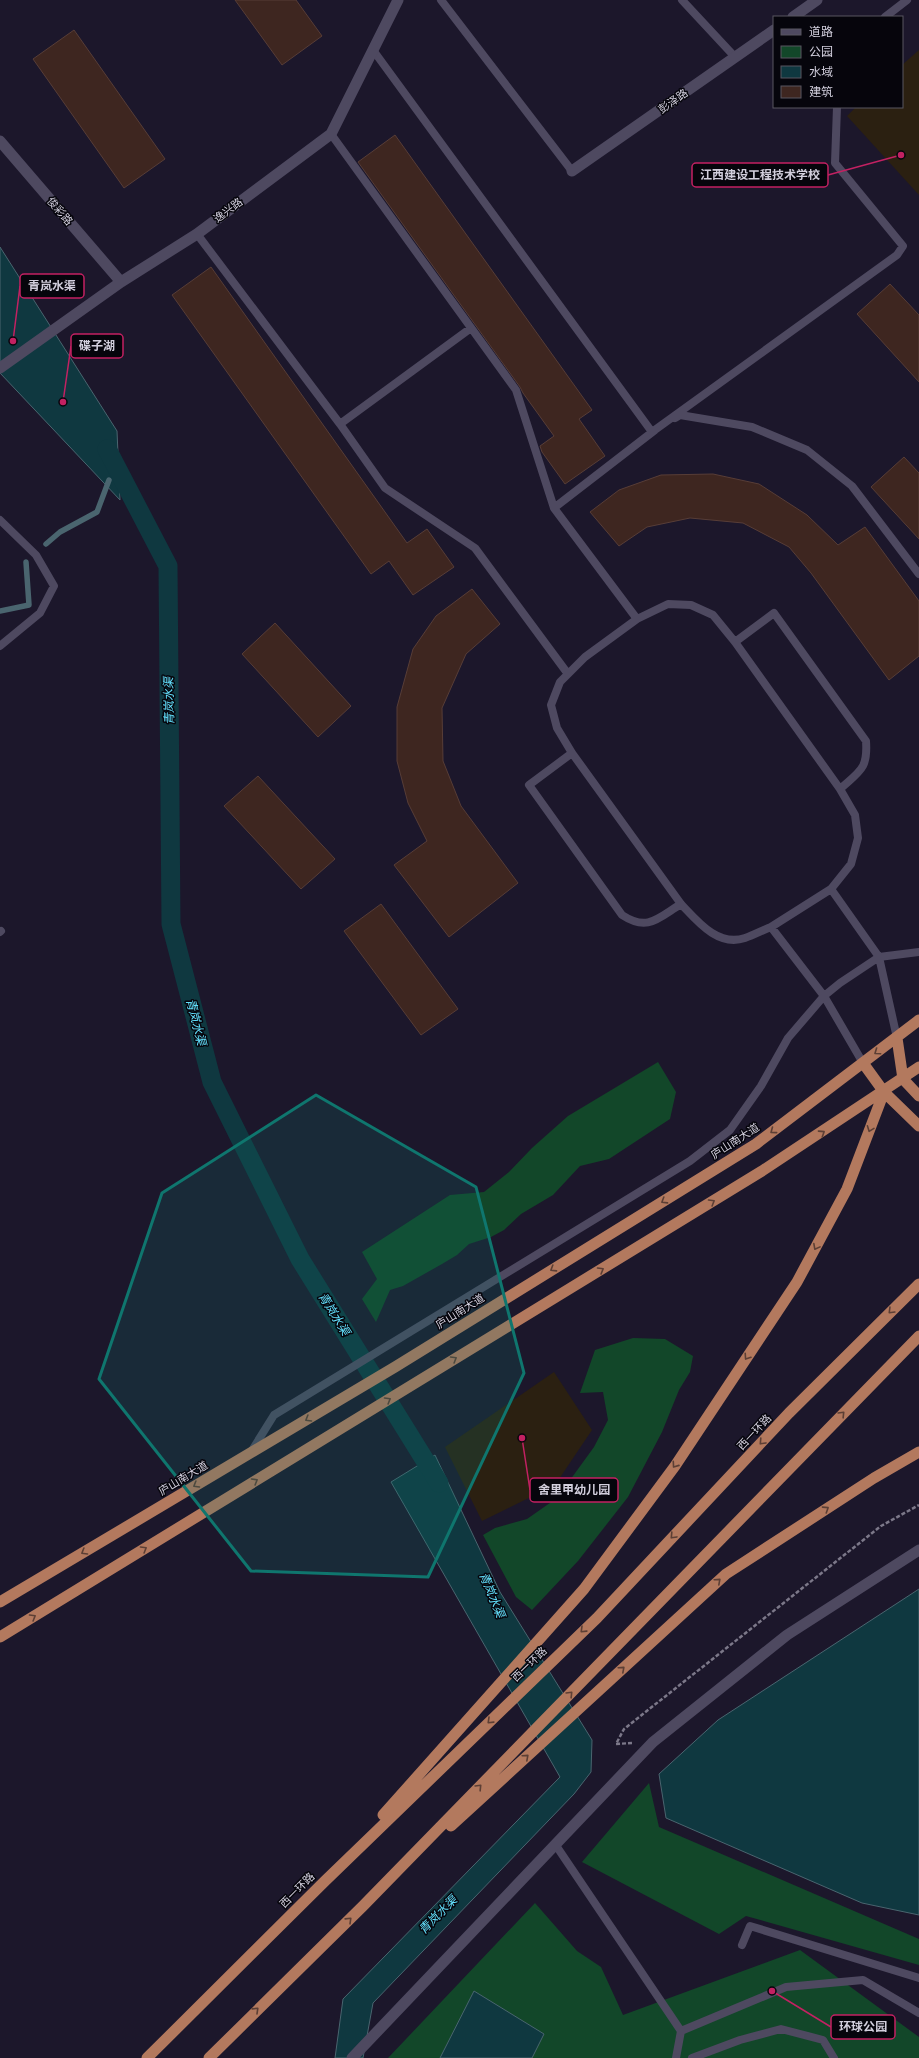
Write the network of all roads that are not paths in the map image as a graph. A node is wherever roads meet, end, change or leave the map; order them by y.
1 (398, 0) edge
2 (441, 0) edge
3 (682, 0) edge
4 (817, 0) edge
5 (907, 0) edge
6 (794, 16) edge
7 (886, 16) edge
8 (773, 31) edge
9 (373, 50) junction
10 (735, 57) junction
11 (837, 108) edge
12 (331, 134) junction
13 (0, 141) edge
14 (572, 171) joint
15 (197, 234) junction
16 (120, 282) junction
17 (471, 328) junction
18 (0, 368) edge
19 (340, 424) junction
20 (652, 432) junction
21 (554, 508) junction
22 (0, 520) edge
23 (919, 574) edge
24 (637, 619) junction
25 (735, 642) junction
26 (0, 646) edge
27 (568, 674) junction
28 (572, 753) junction
29 (840, 789) junction
30 (831, 889) junction
31 (681, 904) junction
32 (771, 927) junction
33 (919, 952) edge
34 (879, 957) junction
35 (824, 996) junction
36 (919, 1020) edge
37 (897, 1038) junction
38 (863, 1062) junction
39 (919, 1068) edge
40 (904, 1079) junction
41 (884, 1092) junction
42 (919, 1096) edge
43 (919, 1126) edge
44 (919, 1284) edge
45 (919, 1336) edge
46 (919, 1452) edge
47 (249, 1454) junction
48 (919, 1550) edge
49 (0, 1602) edge
50 (0, 1637) edge
51 (555, 1844) junction
52 (325, 1881) junction
53 (363, 1906) junction
54 (742, 1945) dead end
55 (919, 1978) edge
56 (205, 2000) junction
57 (919, 2013) edge
58 (235, 2031) junction
59 (681, 2031) junction
60 (148, 2057) edge
61 (138, 2058) edge
62 (209, 2058) edge
63 (214, 2058) edge
64 (352, 2058) edge
65 (676, 2058) edge
66 (692, 2058) edge
67 (834, 2058) edge

1 - 9 street, 逸兴路
2 - 14 lane
3 - 10 lane
4 - 6 street
5 - 7 lane
8 - 10 street, 彭泽路
9 - 12 street, 逸兴路
9 - 20 lane
10 - 14 street, 彭泽路
11 - 20 lane
12 - 15 street, 逸兴路
12 - 17 lane
13 - 16 street, 俊彩路
15 - 16 street, 逸兴路
15 - 19 lane
16 - 18 street, 逸兴路
17 - 19 lane
17 - 21 lane
19 - 27 lane
20 - 21 lane
20 - 23 lane
21 - 24 lane
22 - 26 lane
24 - 25 lane
24 - 27 lane
25 - 29 lane
25 - 29 lane
27 - 28 lane
28 - 31 lane
28 - 31 lane
29 - 30 lane
30 - 32 lane
30 - 34 lane
31 - 32 lane
32 - 35 lane
33 - 34 lane
34 - 35 lane
34 - 37 lane
35 - 38 lane
35 - 47 lane
36 - 37 highway, 庐山南大道
37 -> 38 highway, 庐山南大道
37 - 40 highway
38 - 41 highway
38 -> 47 highway, 庐山南大道
39 - 40 highway
40 - 41 highway
40 - 42 highway
41 - 43 highway
50 -> 41 highway
41 -> 52 highway
44 -> 52 highway, 西一环路
53 -> 45 highway
53 -> 46 highway
47 -> 49 highway, 庐山南大道
48 - 51 street
51 - 59 lane
51 - 64 street
52 - 56 highway, 西一环路
58 -> 53 highway
54 - 55 lane
56 - 60 highway, 西一环路
56 - 61 highway
57 - 59 lane
58 - 62 highway
58 - 63 highway
59 - 65 lane
66 - 67 lane

